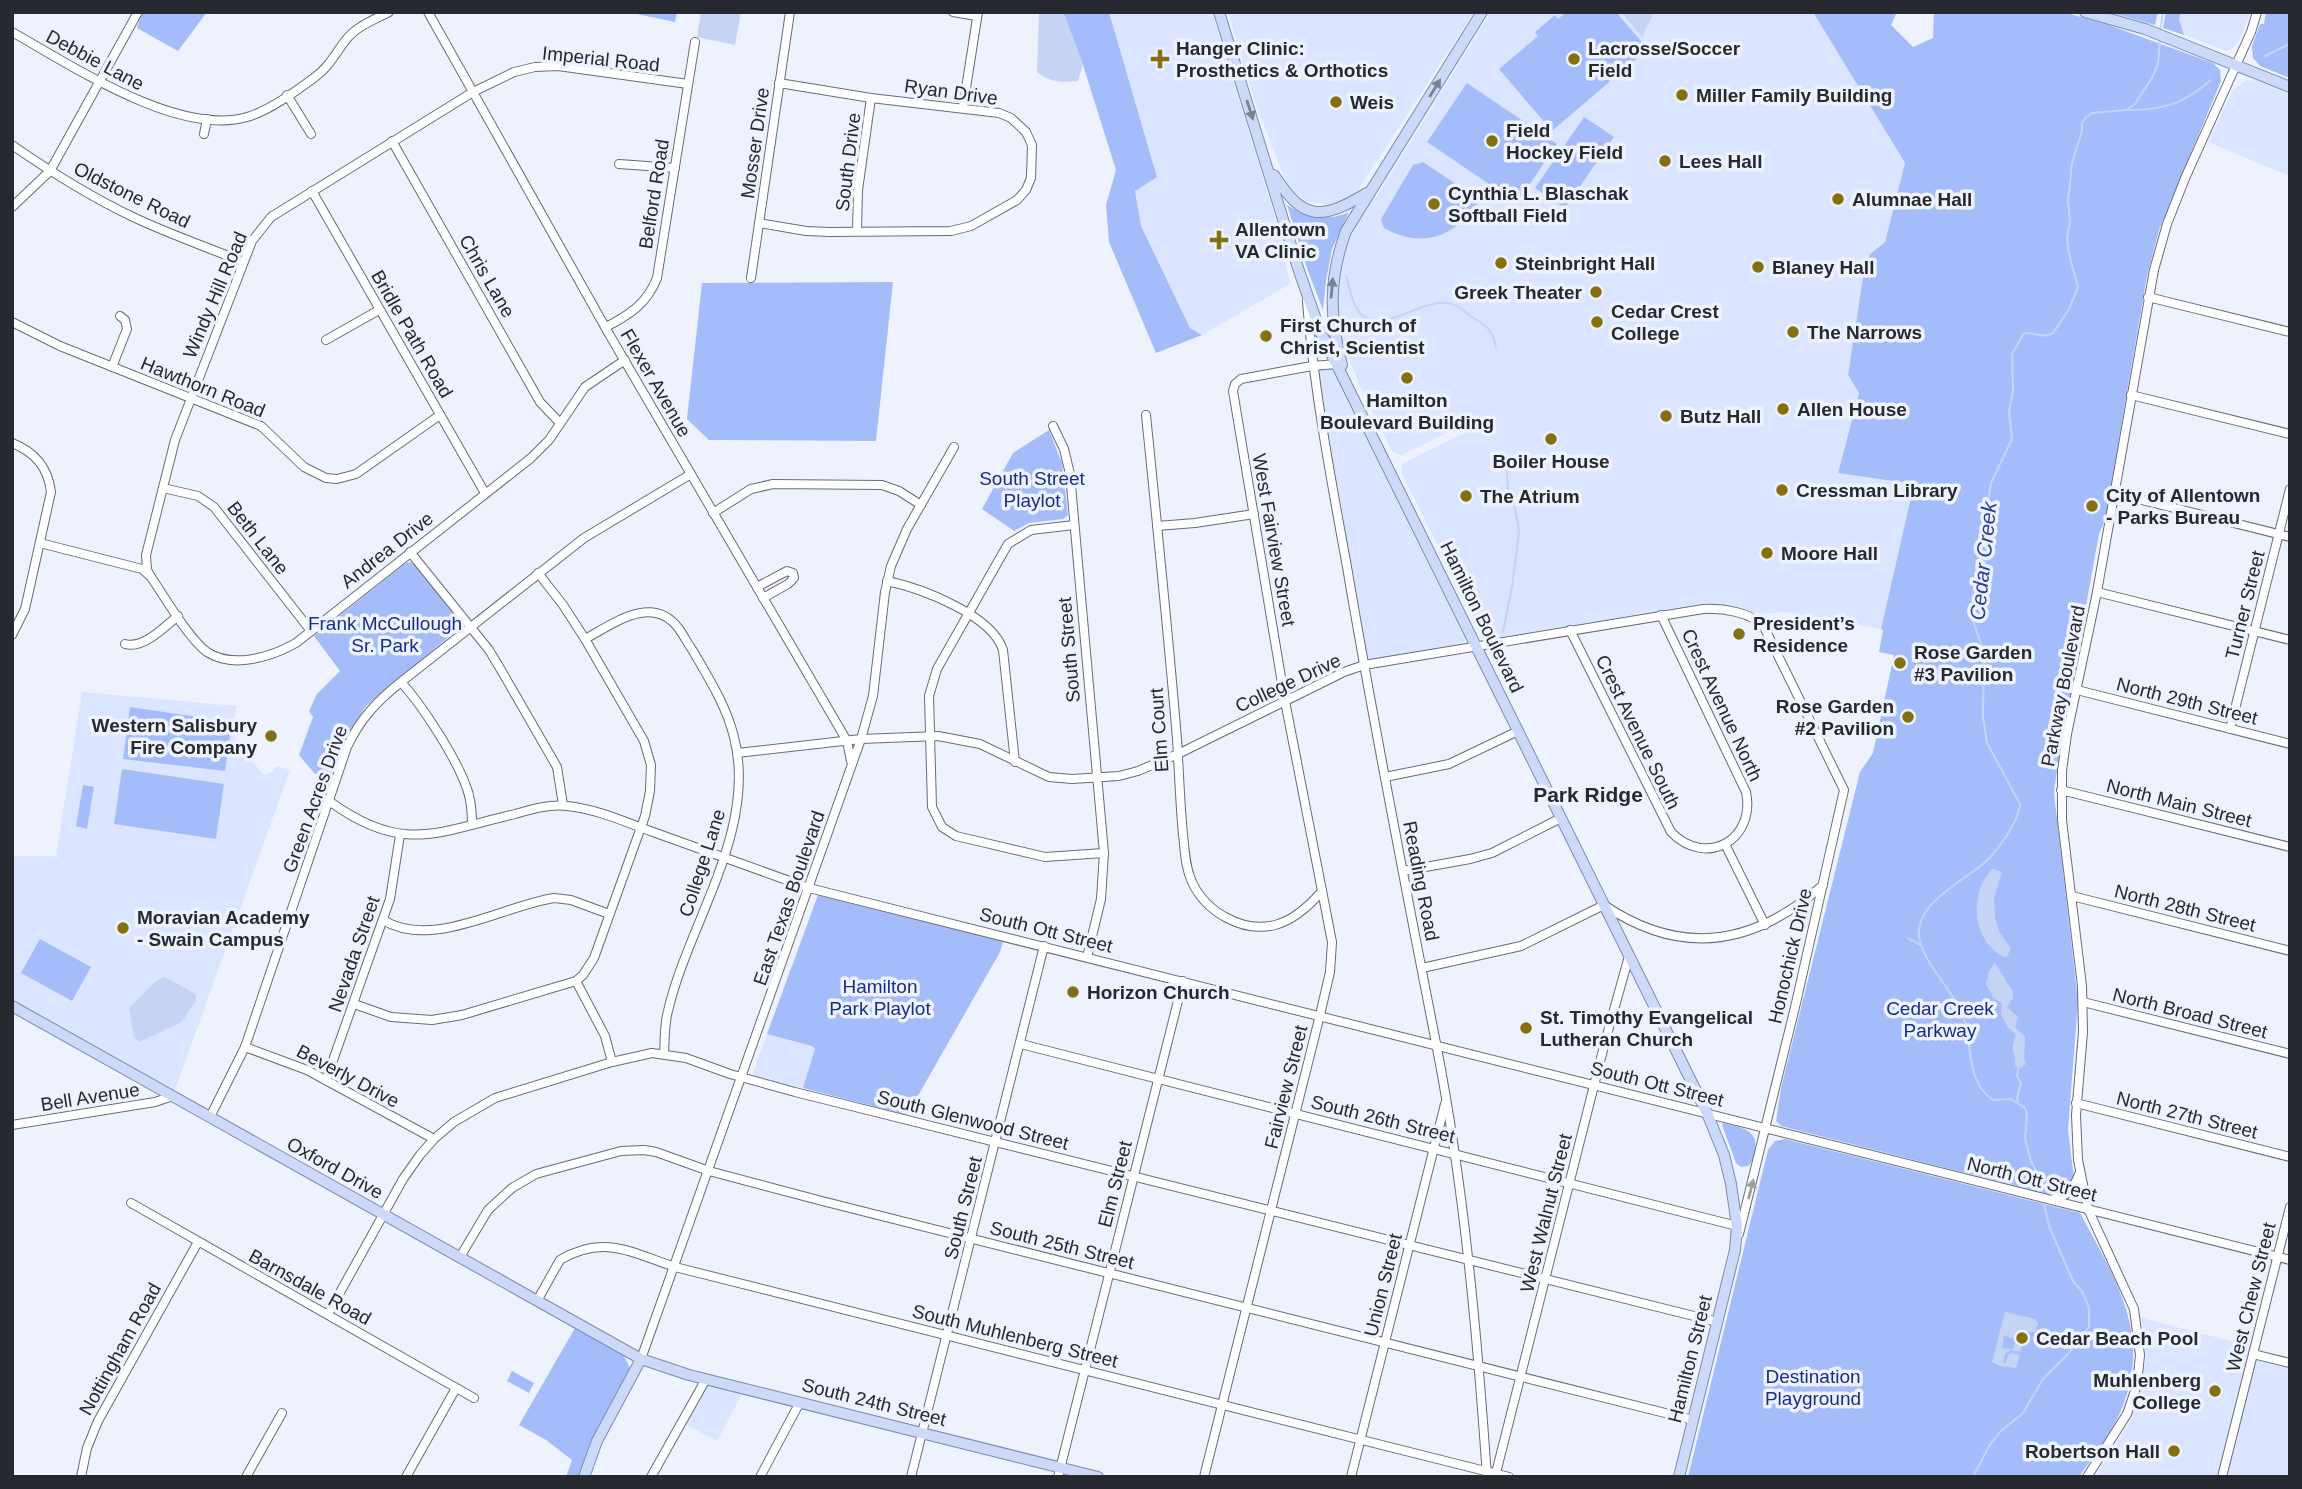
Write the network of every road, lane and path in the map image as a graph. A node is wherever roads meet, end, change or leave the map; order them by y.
1 (138, 12) edge
2 (389, 12) edge
3 (428, 12) edge
4 (790, 12) edge
5 (953, 12) edge
6 (1219, 12) edge
7 (1482, 12) edge
8 (2085, 12) edge
9 (2257, 12) edge
10 (977, 14) edge
11 (12, 32) edge
12 (695, 42) dead end
13 (2236, 65) junction
14 (101, 81) junction
15 (688, 83) junction
16 (779, 83) junction
17 (2290, 86) edge
18 (473, 92) junction
19 (287, 95) junction
20 (872, 97) junction
21 (963, 107) junction
22 (207, 119) junction
23 (204, 134) dead end
24 (311, 134) dead end
25 (392, 141) junction
26 (12, 145) edge
27 (1266, 163) junction
28 (620, 164) dead end
29 (674, 168) junction
30 (50, 171) junction
31 (312, 191) junction
32 (1370, 192) junction
33 (12, 207) edge
34 (759, 223) junction
35 (857, 231) junction
36 (243, 262) junction
37 (751, 278) dead end
38 (1306, 294) junction
39 (2148, 297) junction
40 (380, 310) junction
41 (120, 317) dead end
42 (12, 322) edge
43 (606, 327) junction
44 (2290, 332) edge
45 (327, 340) dead end
46 (625, 360) junction
47 (1337, 364) junction
48 (1312, 366) junction
49 (112, 367) junction
50 (1346, 379) junction
51 (2131, 395) junction
52 (190, 398) junction
53 (440, 415) junction
54 (1146, 415) dead end
55 (560, 423) junction
56 (1052, 426) dead end
57 (2290, 433) edge
58 (12, 443) edge
59 (954, 447) dead end
60 (691, 474) junction
61 (163, 488) junction
62 (2290, 489) edge
63 (485, 493) junction
64 (2114, 493) junction
65 (921, 505) junction
66 (713, 513) junction
67 (1254, 514) junction
68 (1074, 525) junction
69 (1157, 526) junction
70 (2278, 534) junction
71 (2290, 537) edge
72 (40, 543) junction
73 (410, 552) junction
74 (538, 573) junction
75 (151, 577) junction
76 (887, 581) junction
77 (757, 587) junction
78 (2096, 592) junction
79 (763, 598) junction
80 (967, 615) junction
81 (1661, 615) junction
82 (178, 617) junction
83 (470, 627) junction
84 (1570, 630) junction
85 (311, 631) junction
86 (2254, 631) junction
87 (12, 635) edge
88 (585, 639) junction
89 (2290, 640) edge
90 (125, 644) dead end
91 (1476, 646) junction
92 (1364, 665) junction
93 (401, 682) junction
94 (2077, 690) junction
95 (1285, 701) junction
96 (2230, 729) junction
97 (1518, 731) junction
98 (929, 736) junction
99 (861, 739) junction
100 (847, 741) junction
101 (2290, 744) edge
102 (737, 753) junction
103 (1178, 754) junction
104 (1015, 762) junction
105 (851, 769) junction
106 (1385, 777) junction
107 (1096, 778) junction
108 (1843, 790) joint
109 (2061, 790) junction
110 (329, 801) junction
111 (563, 805) junction
112 (1561, 818) junction
113 (472, 824) junction
114 (640, 828) junction
115 (400, 835) junction
116 (1725, 844) junction
117 (2290, 848) edge
118 (1104, 853) junction
119 (723, 857) junction
120 (1403, 871) junction
121 (1823, 885) junction
122 (809, 888) junction
123 (1322, 891) junction
124 (2072, 896) junction
125 (1604, 905) junction
126 (609, 914) junction
127 (383, 920) junction
128 (1765, 925) junction
129 (1044, 946) junction
130 (2290, 951) edge
131 (1629, 956) junction
132 (1087, 957) junction
133 (1422, 968) junction
134 (1182, 981) junction
135 (576, 982) junction
136 (2083, 1002) junction
137 (354, 1004) junction
138 (12, 1006) edge
139 (1321, 1015) junction
140 (1021, 1044) junction
141 (1437, 1044) junction
142 (246, 1047) junction
143 (664, 1054) junction
144 (2290, 1054) edge
145 (612, 1062) junction
146 (742, 1077) junction
147 (1158, 1079) junction
148 (327, 1080) junction
149 (1594, 1085) junction
150 (173, 1096) junction
151 (1446, 1101) junction
152 (2076, 1103) junction
153 (1296, 1113) junction
154 (1707, 1113) junction
155 (209, 1116) junction
156 (12, 1125) edge
157 (1766, 1128) junction
158 (434, 1139) junction
159 (995, 1141) junction
160 (1434, 1149) junction
161 (1455, 1154) junction
162 (2290, 1157) edge
163 (709, 1171) junction
164 (2080, 1171) junction
165 (1133, 1176) junction
166 (1570, 1182) junction
167 (2049, 1199) junction
168 (131, 1203) dead end
169 (2290, 1207) edge
170 (2088, 1209) junction
171 (1271, 1211) junction
172 (384, 1215) junction
173 (1737, 1226) junction
174 (971, 1238) junction
175 (198, 1242) junction
176 (1409, 1245) junction
177 (1735, 1250) junction
178 (460, 1257) junction
179 (2277, 1257) junction
180 (1468, 1260) junction
181 (2290, 1260) edge
182 (675, 1267) junction
183 (1109, 1272) junction
184 (1546, 1279) junction
185 (538, 1299) junction
186 (1246, 1308) junction
187 (328, 1314) junction
188 (1718, 1322) junction
189 (947, 1335) junction
190 (1385, 1342) junction
191 (2253, 1354) junction
192 (642, 1359) junction
193 (2290, 1363) edge
194 (1479, 1366) junction
195 (1084, 1370) junction
196 (1521, 1376) junction
197 (706, 1379) junction
198 (456, 1388) junction
199 (474, 1398) dead end
200 (800, 1402) junction
201 (1222, 1405) junction
202 (282, 1413) dead end
203 (1693, 1420) junction
204 (923, 1432) junction
205 (1361, 1440) junction
206 (1059, 1472) edge
207 (1491, 1475) edge
208 (82, 1477) edge
209 (246, 1477) edge
210 (406, 1477) edge
211 (584, 1477) edge
212 (651, 1477) edge
213 (760, 1477) edge
214 (911, 1477) edge
215 (1098, 1477) edge
216 (1204, 1477) edge
217 (1351, 1477) edge
218 (1509, 1477) edge
219 (1679, 1477) edge
220 (2087, 1477) edge
221 (2222, 1477) edge

1 - 14 street
2 - 19 street, Debbie Lane
3 - 18 street, Flexer Avenue
4 - 16 street, Mosser Drive
5 - 10 street
6 -> 27 main road, Hamilton Boulevard
32 -> 7 main road
8 - 13 main road
9 - 13 street, Parkway Boulevard
10 - 21 street
11 - 14 street, Debbie Lane
12 - 15 street, Belford Road
13 - 17 main road
13 - 39 street, Parkway Boulevard
14 - 22 street, Debbie Lane
14 - 30 street
15 - 18 street, Imperial Road
15 - 29 street, Belford Road
16 - 20 street, Ryan Drive
16 - 34 street, Mosser Drive
18 - 25 street, Windy Hill Road
18 - 43 street, Flexer Avenue
19 - 22 street, Debbie Lane
19 - 24 street
20 - 21 street, Ryan Drive
20 - 35 street, South Drive
21 - 35 street, Ryan Drive
22 - 23 street
25 - 31 street, Windy Hill Road
25 - 55 street, Chris Lane
26 - 30 street, Oldstone Road
27 - 32 main road
27 - 38 main road, Hamilton Boulevard
28 - 29 street
29 - 43 street, Belford Road
30 - 33 street
30 - 36 street, Oldstone Road
31 - 36 street, Windy Hill Road
31 - 40 street, Bridle Path Road
50 -> 32 main road
34 - 35 street, Ryan Drive
34 - 37 street, Mosser Drive
36 - 52 street, Windy Hill Road
38 - 47 main road, Hamilton Boulevard
38 - 48 street, Reading Road
39 - 44 street
39 - 51 street, Parkway Boulevard
40 - 45 street
40 - 53 street, Bridle Path Road
41 - 49 street
42 - 49 street, Hawthorn Road
43 - 46 street, Flexer Avenue
46 - 55 street, Andrea Drive
46 - 60 street, Flexer Avenue
47 - 48 street
47 - 50 main road, Hamilton Boulevard
48 - 67 street, West Fairview Street
48 - 92 street, Reading Road
49 - 52 street, Hawthorn Road
50 - 91 main road, Hamilton Boulevard
51 - 57 street
51 - 64 street, Parkway Boulevard
52 - 53 street, Hawthorn Road
52 - 61 street, Windy Hill Road
53 - 63 street, Bridle Path Road
54 - 69 street, Elm Court
55 - 63 street, Andrea Drive
56 - 68 street, South Street
58 - 72 street
59 - 65 street, East Texas Boulevard
60 - 66 street, Flexer Avenue
60 - 74 street, Green Acres Drive
61 - 75 street, Windy Hill Road
61 - 85 street, Beth Lane
62 - 70 street, Turner Street
63 - 73 street, Andrea Drive
64 - 70 street
64 - 78 street, Parkway Boulevard
65 - 66 street
65 - 76 street, East Texas Boulevard
66 - 77 street, Flexer Avenue
67 - 69 street
67 - 95 street, West Fairview Street
68 - 80 street
68 - 107 street, South Street
69 - 103 street, Elm Court
70 - 71 street
70 - 86 street, Turner Street
72 - 75 street
72 - 87 street
73 - 83 street
73 - 85 street, Andrea Drive
74 - 83 street, Green Acres Drive
74 - 88 street
75 - 82 street, Andrea Drive
76 - 80 street
76 - 99 street, East Texas Boulevard
77 - 79 street, Flexer Avenue
77 - 79 street
78 - 86 street
78 - 94 street, Parkway Boulevard
79 - 100 street, Flexer Avenue
80 - 98 street
80 - 104 street
81 - 84 street, College Drive
81 - 108 street, College Drive
81 - 116 street, Crest Avenue North
82 - 85 street, Andrea Drive
82 - 90 street
83 - 93 street, Green Acres Drive
83 - 111 street
84 - 91 street, College Drive
84 - 116 street, Crest Avenue South
86 - 89 street
86 - 96 street, Turner Street
88 - 102 street, College Lane
88 - 114 street
91 - 92 street, College Drive
91 - 97 main road, Hamilton Boulevard
92 - 95 street, College Drive
92 - 106 street, Reading Road
93 - 110 street, Green Acres Drive
93 - 113 street
94 - 96 street, North 29th Street
94 - 109 street, Parkway Boulevard
95 - 103 street, College Drive
95 - 123 street, Fairview Street
96 - 101 street, North 29th Street
97 - 106 street
97 - 112 main road, Hamilton Boulevard
98 - 99 street, College Drive
98 - 104 street, College Drive
98 - 118 street
99 - 100 street, College Drive
99 - 105 street, East Texas Boulevard
100 - 102 street, College Drive
100 - 105 street, Flexer Avenue
102 - 119 street, College Lane
103 - 107 street, College Drive
103 - 123 street, Elm Court
104 - 107 street, College Drive
105 - 122 street, East Texas Boulevard
106 - 120 street, Reading Road
107 - 118 street, South Street
108 - 121 street, Honochick Drive
109 - 117 street, North Main Street
109 - 124 street, Parkway Boulevard
110 - 115 street, South Ott Street
110 - 142 street, Green Acres Drive
111 - 113 street, South Ott Street
111 - 114 street, South Ott Street
112 - 120 street
112 - 125 main road, Hamilton Boulevard
113 - 115 street, South Ott Street
114 - 119 street, South Ott Street
114 - 126 street
115 - 127 street, Nevada Street
116 - 128 street
118 - 132 street, South Street
119 - 122 street, South Ott Street
119 - 143 street, College Lane
120 - 133 street, Reading Road
121 - 128 street
121 - 157 street, Honochick Drive
122 - 129 street, South Ott Street
122 - 146 street, East Texas Boulevard
123 - 139 street, Fairview Street
124 - 130 street, North 28th Street
124 - 136 street, Parkway Boulevard
125 - 128 street
125 - 131 main road, Hamilton Boulevard
125 - 133 street
126 - 127 street
126 - 135 street
127 - 137 street, Nevada Street
129 - 132 street, South Ott Street
129 - 140 street, South Street
131 - 149 street, West Walnut Street
131 - 154 main road, Hamilton Boulevard
132 - 134 street, South Ott Street
133 - 141 street, Reading Road
134 - 139 street, South Ott Street
134 - 147 street, Elm Street
135 - 137 street
135 - 145 street
136 - 144 street, North Broad Street
136 - 152 street, Parkway Boulevard
137 - 148 street, Nevada Street
138 - 150 main road, Oxford Drive
139 - 141 street, South Ott Street
139 - 153 street, Fairview Street
140 - 147 street, South 26th Street
140 - 159 street, South Street
141 - 149 street, South Ott Street
141 - 151 street, Reading Road
142 - 148 street, Beverly Drive
142 - 155 street, Green Acres Drive
143 - 145 street, South Glenwood Street
143 - 146 street, South Glenwood Street
145 - 158 street, South Glenwood Street
146 - 159 street, South Glenwood Street
146 - 163 street, East Texas Boulevard
147 - 153 street, South 26th Street
147 - 165 street, Elm Street
148 - 158 street, Beverly Drive
149 - 154 street, South Ott Street
149 - 166 street, West Walnut Street
150 - 155 main road, Oxford Drive
150 - 156 street, Bell Avenue
151 - 160 street, Union Street
151 - 161 street, Reading Road
152 - 162 street, North 27th Street
152 - 164 street, Parkway Boulevard
153 - 160 street, South 26th Street
153 - 171 street, Fairview Street
154 - 157 street, South Ott Street
154 - 173 main road, Hamilton Boulevard
155 - 172 main road, Oxford Drive
157 - 167 street, North Ott Street
177 -> 157 street, Hamilton Street
158 - 172 street, South Glenwood Street
159 - 165 street, South Glenwood Street
159 - 174 street, South Street
160 - 161 street, South 26th Street
160 - 176 street, Union Street
161 - 166 street, South 26th Street
161 - 180 street, Reading Road
163 - 174 street, South 25th Street
163 - 178 street, South 25th Street
163 - 182 street, East Texas Boulevard
164 - 167 street
164 - 170 street, Parkway Boulevard
165 - 171 street, South Glenwood Street
165 - 183 street, Elm Street
166 - 173 street, South 26th Street
166 - 184 street, West Walnut Street
167 - 170 street, North Ott Street
168 - 175 street, Barnsdale Road
169 - 179 street, West Chew Street
170 - 179 street, North Ott Street
170 - 220 street, Parkway Boulevard
171 - 176 street, South Glenwood Street
171 - 186 street, Fairview Street
172 - 178 main road, Oxford Drive
172 - 187 street, South Glenwood Street
173 - 177 main road, Hamilton Street
174 - 183 street, South 25th Street
174 - 189 street, South Street
175 - 187 street, Barnsdale Road
175 - 208 street, Nottingham Road
176 - 180 street, South Glenwood Street
176 - 190 street, Union Street
177 - 188 main road, Hamilton Street
178 - 185 main road, Oxford Drive
179 - 181 street, North Ott Street
179 - 191 street, West Chew Street
180 - 184 street, South Glenwood Street
180 - 194 street, Reading Road
182 - 185 street, South Muhlenberg Street
182 - 189 street, South Muhlenberg Street
182 - 192 street, East Texas Boulevard
183 - 186 street, South 25th Street
183 - 195 street, Elm Street
184 - 188 street, South Glenwood Street
184 - 196 street, West Walnut Street
185 - 192 main road, Oxford Drive
186 - 190 street, South 25th Street
186 - 201 street, Fairview Street
187 - 198 street, Barnsdale Road
188 - 203 main road, Hamilton Street
189 - 195 street, South Muhlenberg Street
189 - 204 street, South Street
190 - 194 street, South 25th Street
190 - 205 street, Union Street
191 - 193 street
191 - 221 street, West Chew Street
192 - 197 main road, South 24th Street
192 - 211 main road
194 - 196 street, South 25th Street
194 - 207 street, Reading Road
195 - 201 street, South Muhlenberg Street
195 - 206 street, Elm Street
196 - 203 street, South 25th Street
196 - 207 street, West Walnut Street
197 - 200 main road, South 24th Street
197 - 212 street
198 - 199 street, Barnsdale Road
198 - 210 street
200 - 204 main road, South 24th Street
200 - 213 street
201 - 205 street, South Muhlenberg Street
201 - 216 street, Fairview Street
202 - 209 street
203 - 219 main road, Hamilton Street
204 - 206 main road, South 24th Street
204 - 214 street, South Street
205 - 207 street, South Muhlenberg Street
205 - 217 street, Union Street
206 - 215 main road, South 24th Street
207 - 218 street, South Muhlenberg Street

